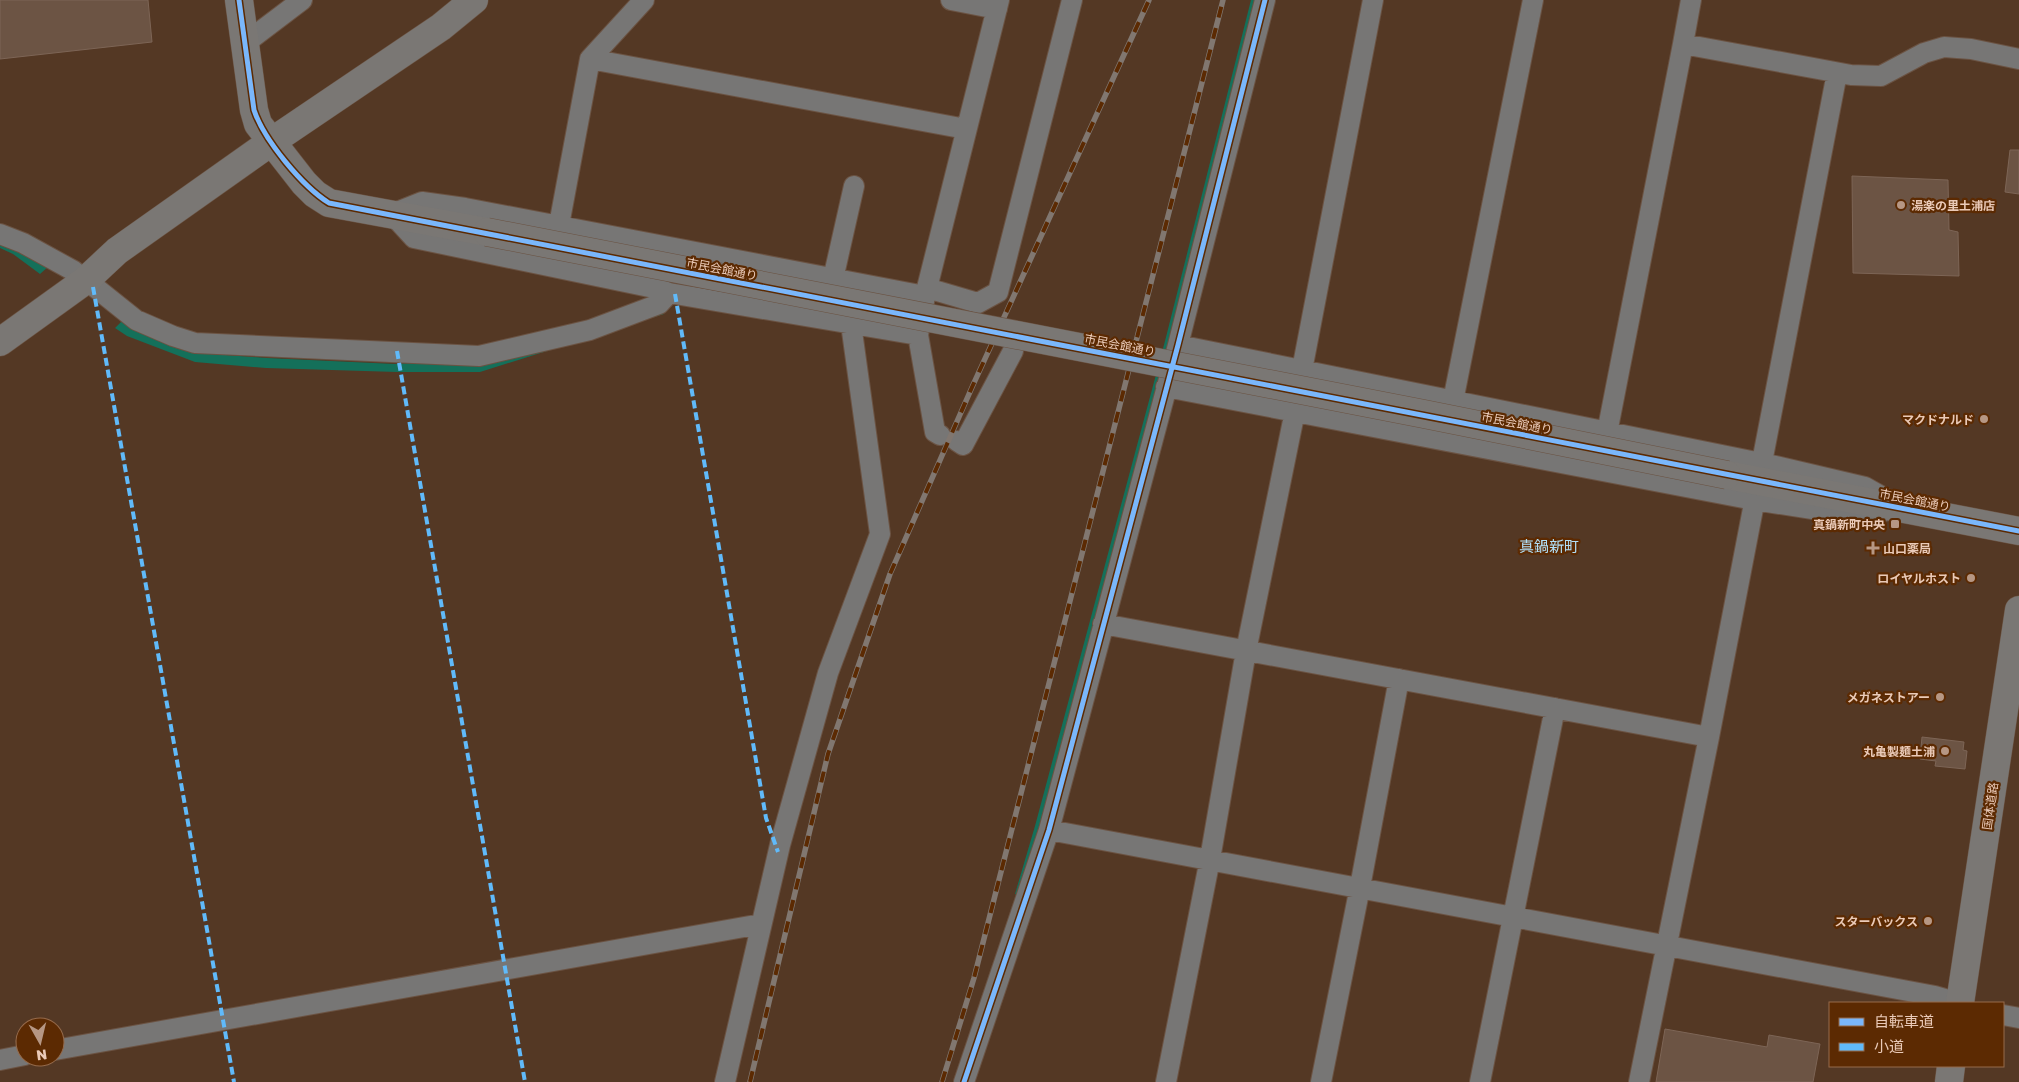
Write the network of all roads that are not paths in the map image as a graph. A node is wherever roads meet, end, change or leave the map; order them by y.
1 (239, 0) edge
2 (302, 0) edge
3 (474, 0) edge
4 (644, 0) edge
5 (951, 0) edge
6 (1072, 0) edge
7 (1266, 0) edge
8 (1374, 0) edge
9 (1533, 0) edge
10 (1691, 0) edge
11 (998, 4) edge
12 (244, 44) junction
13 (1682, 44) junction
14 (2019, 58) edge
15 (590, 59) junction
16 (1836, 73) junction
17 (966, 129) junction
18 (271, 142) junction
19 (854, 186) dead end
20 (392, 214) junction
21 (559, 225) junction
22 (0, 234) edge
23 (80, 275) junction
24 (833, 279) junction
25 (926, 292) junction
26 (669, 293) junction
27 (0, 321) edge
28 (852, 324) junction
29 (918, 335) junction
30 (0, 342) edge
31 (1178, 345) junction
32 (1013, 351) dead end
33 (1302, 370) junction
34 (1166, 387) junction
35 (1453, 401) junction
36 (1295, 410) junction
37 (1607, 433) junction
38 (1757, 481) junction
39 (2019, 531) edge
40 (2019, 610) edge
41 (1103, 624) junction
42 (1246, 651) junction
43 (1399, 679) junction
44 (1555, 708) junction
45 (1709, 737) junction
46 (1049, 830) junction
47 (1210, 859) junction
48 (1360, 887) junction
49 (1513, 916) junction
50 (761, 924) junction
51 (1666, 945) junction
52 (1956, 1002) edge
53 (1960, 1002) edge
54 (2004, 1015) edge
55 (2019, 1018) edge
56 (65, 1048) edge
57 (15, 1057) edge
58 (0, 1060) edge
59 (1951, 1067) edge
60 (725, 1082) edge
61 (964, 1082) edge
62 (1166, 1082) edge
63 (1321, 1082) edge
64 (1480, 1082) edge
65 (1639, 1082) edge
66 (1948, 1082) edge

1 - 12 street, 市民会館通り
2 - 12 street
3 - 18 street
4 - 15 street
5 - 11 street
6 - 25 street
7 - 31 street
8 - 33 street
9 - 35 street
10 - 13 street
11 - 17 street
12 - 18 street, 市民会館通り
13 - 16 street
13 - 37 street
14 - 16 street
15 - 17 street
15 - 21 street
16 - 38 street
17 - 25 street
18 - 20 street, 市民会館通り
18 - 23 street
19 - 24 street
20 - 21 street
20 - 26 street
20 - 38 street, 市民会館通り, bridge
21 - 24 street
22 - 23 street
23 - 26 street
23 - 27 street
23 - 30 street
24 - 25 street
25 - 29 street
26 - 28 street
28 - 29 street
28 - 50 street
29 - 32 street
31 - 33 street
31 - 34 street
33 - 35 street
34 - 36 street
34 - 41 street
35 - 37 street
36 - 38 street
36 - 42 street
37 - 38 street
38 - 39 street, 市民会館通り
38 - 45 street
40 - 53 street, 国体道路
41 - 42 street
41 - 46 street
42 - 43 street
42 - 47 street
43 - 44 street
43 - 48 street
44 - 45 street
44 - 49 street
45 - 51 street
46 - 47 street
46 - 61 street
47 - 48 street
47 - 62 street
48 - 49 street
48 - 63 street
49 - 51 street
49 - 64 street
50 - 56 street
50 - 60 street
51 - 52 street
51 - 65 street
54 - 55 street
57 - 58 street
59 - 66 street

